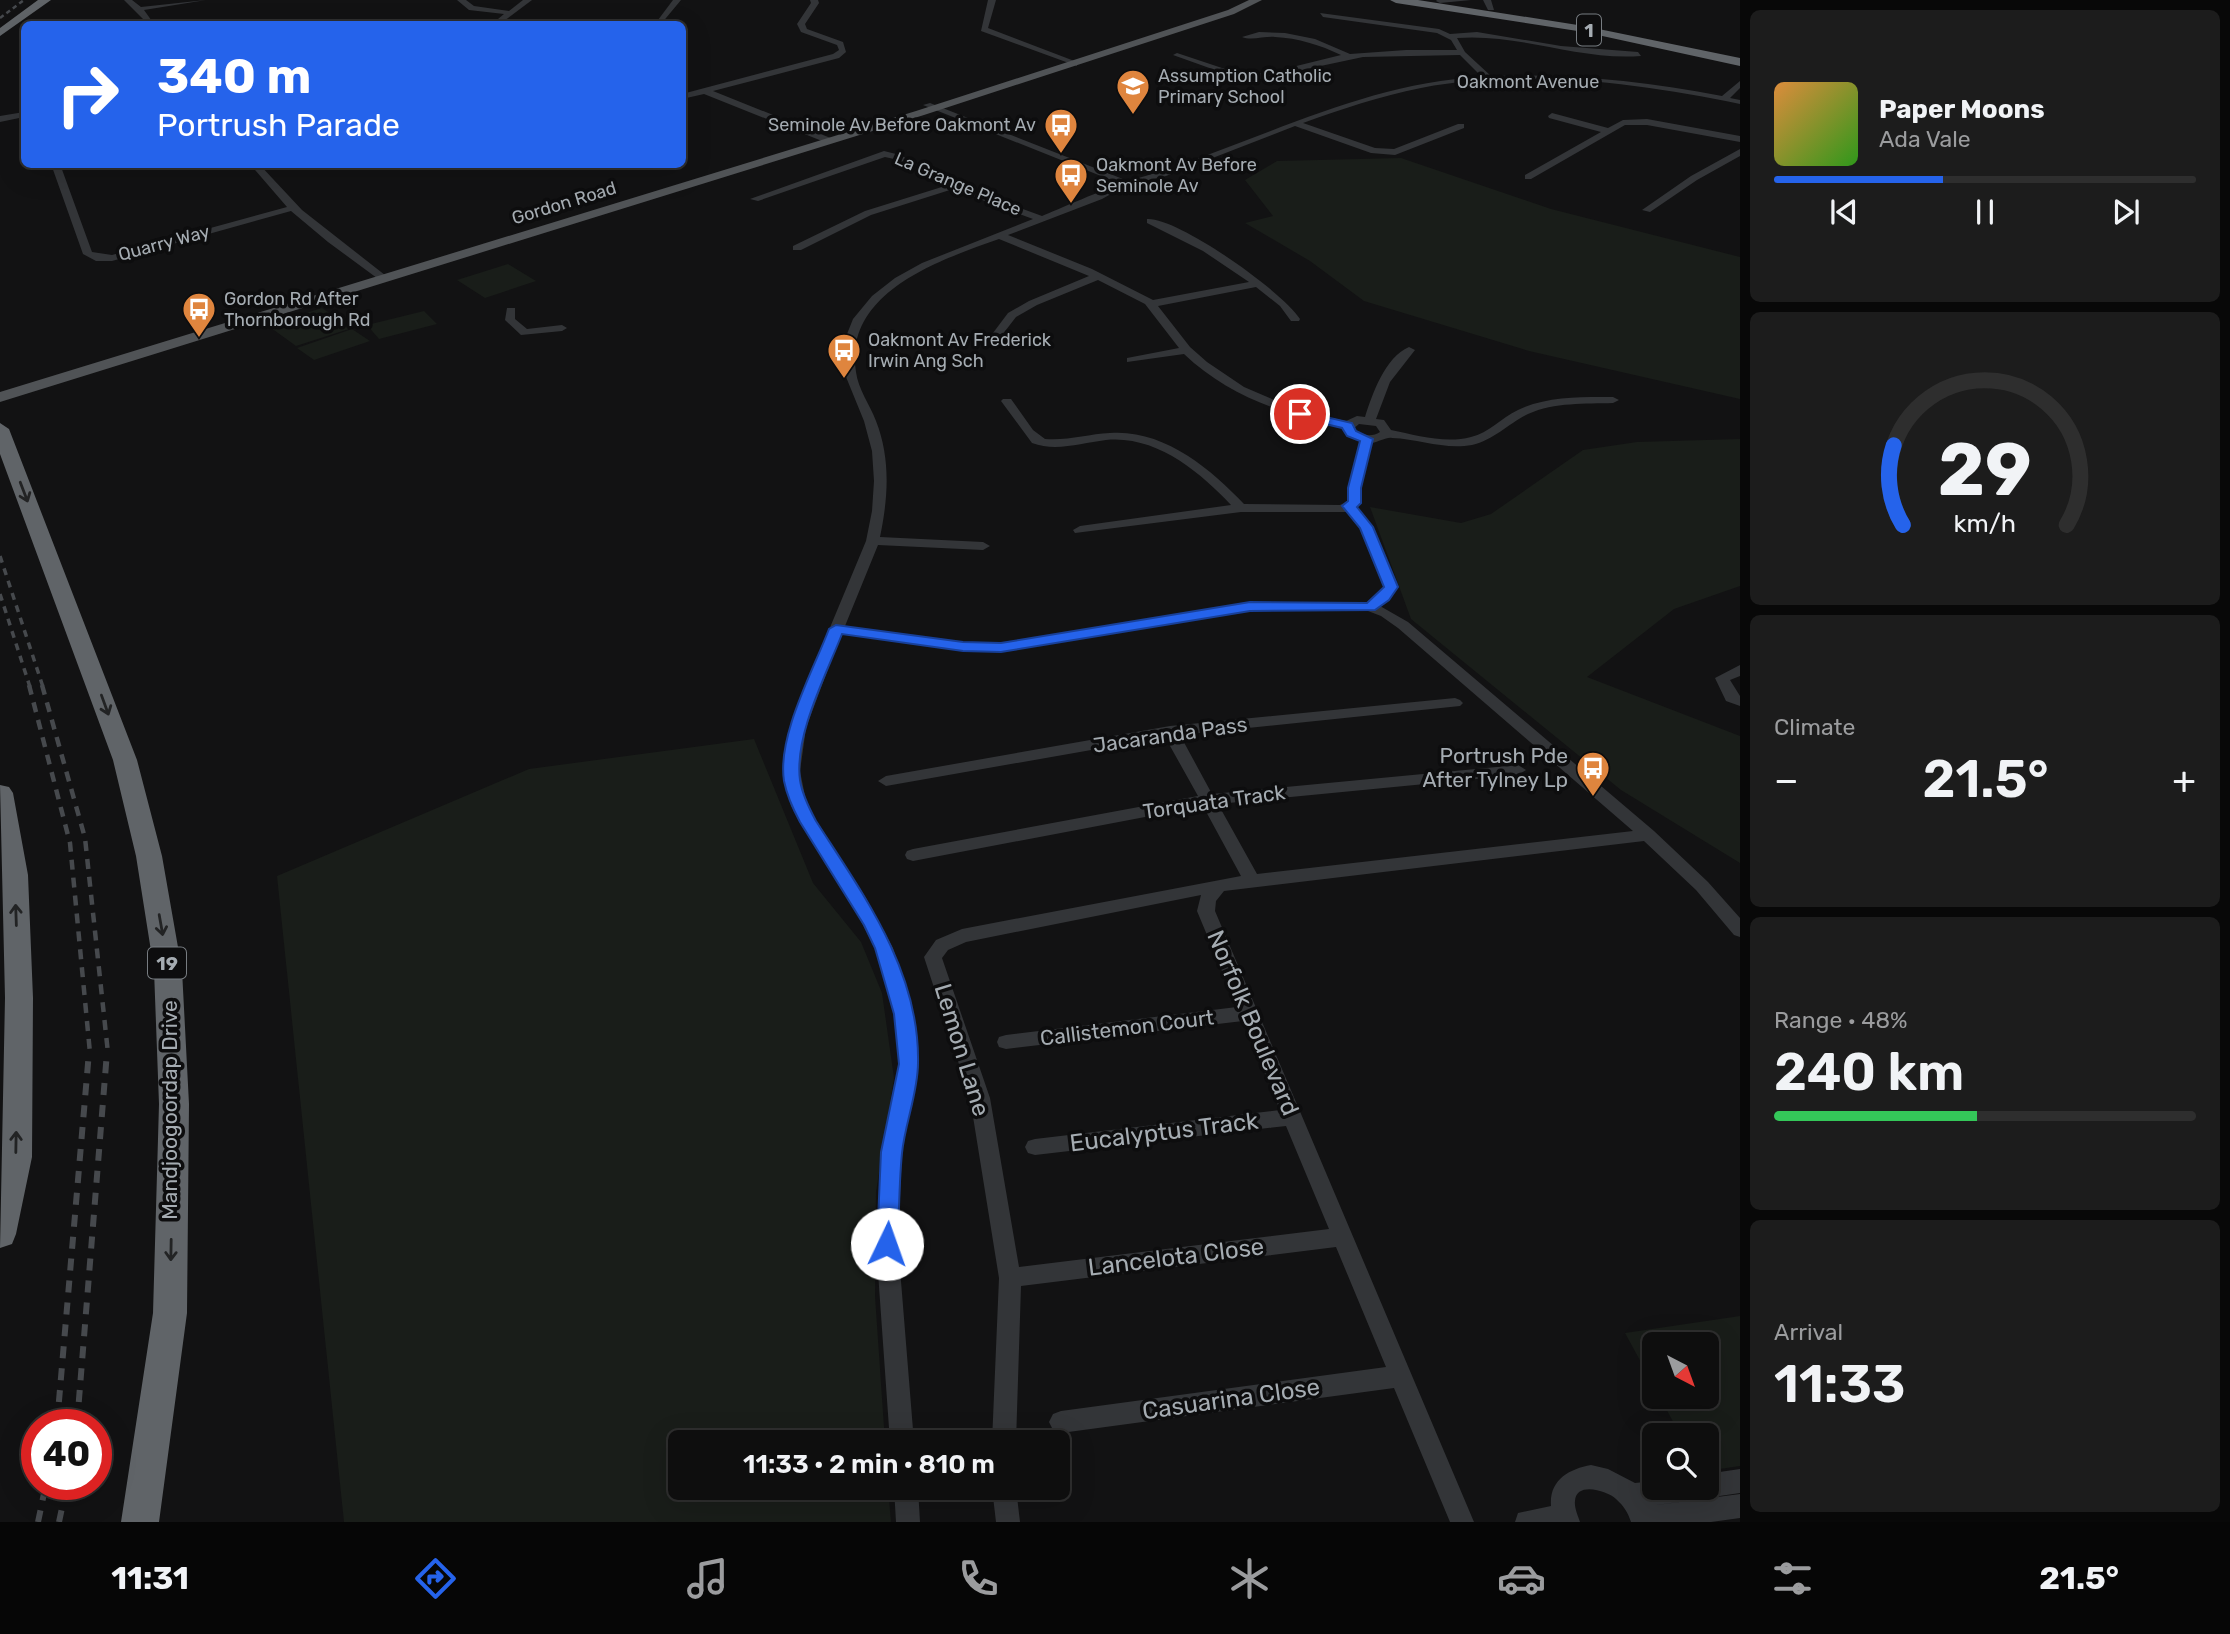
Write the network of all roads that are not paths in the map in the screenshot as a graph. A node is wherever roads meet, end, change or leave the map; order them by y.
1 (45, 0) edge
2 (128, 0) edge
3 (202, 0) edge
4 (461, 0) edge
5 (528, 0) edge
6 (677, 0) edge
7 (814, 0) edge
8 (992, 0) edge
9 (1245, 0) edge
10 (1257, 0) edge
11 (1396, 0) edge
12 (1435, 0) edge
13 (1467, 0) edge
14 (1440, 1) edge
15 (1489, 4) edge
16 (139, 9) junction
17 (510, 13) junction
18 (1323, 15) dead end
19 (1202, 19) junction
20 (149, 21) edge
21 (500, 21) edge
22 (660, 21) edge
23 (0, 33) edge
24 (1449, 36) junction
25 (1246, 37) dead end
26 (1462, 53) junction
27 (1638, 54) dead end
28 (1740, 54) edge
29 (1177, 55) dead end
30 (1349, 55) junction
31 (1069, 62) junction
32 (1740, 62) edge
33 (1489, 79) junction
34 (1740, 83) edge
35 (705, 91) junction
36 (686, 96) edge
37 (1725, 98) junction
38 (1740, 102) edge
39 (927, 108) junction
40 (21, 116) edge
41 (1552, 116) dead end
42 (0, 119) edge
43 (1298, 124) junction
44 (1461, 127) dead end
45 (1608, 131) junction
46 (821, 141) junction
47 (1740, 141) edge
48 (1737, 155) edge
49 (56, 168) edge
50 (257, 168) edge
51 (1528, 177) dead end
52 (954, 186) junction
53 (1126, 187) junction
54 (755, 199) dead end
55 (292, 208) junction
56 (1647, 210) dead end
57 (1042, 219) junction
58 (1150, 221) dead end
59 (999, 235) junction
60 (797, 247) dead end
61 (382, 276) junction
62 (1098, 276) junction
63 (1258, 283) junction
64 (1150, 304) junction
65 (511, 310) dead end
66 (1295, 319) dead end
67 (562, 328) dead end
68 (995, 337) dead end
69 (1186, 349) junction
70 (1409, 350) dead end
71 (1131, 360) dead end
72 (76, 370) junction
73 (0, 388) edge
74 (0, 397) edge
75 (1613, 400) dead end
76 (1007, 401) dead end
77 (1370, 420) junction
78 (1347, 425) junction
79 (0, 429) edge
80 (1387, 433) junction
81 (1367, 439) junction
82 (1349, 506) junction
83 (1241, 508) junction
84 (1080, 530) dead end
85 (873, 541) junction
86 (983, 546) dead end
87 (1370, 607) junction
88 (836, 629) junction
89 (1740, 670) edge
90 (1740, 701) edge
91 (1455, 703) dead end
92 (1170, 731) junction
93 (1518, 770) dead end
94 (886, 781) dead end
95 (0, 793) edge
96 (1206, 800) junction
97 (1648, 835) junction
98 (913, 855) dead end
99 (1252, 881) junction
100 (1219, 885) junction
101 (1740, 930) edge
102 (1248, 1013) junction
103 (1006, 1042) dead end
104 (1292, 1117) junction
105 (1035, 1147) dead end
106 (0, 1234) edge
107 (1341, 1237) junction
108 (1010, 1278) junction
109 (1401, 1376) junction
110 (1061, 1422) dead end
111 (901, 1430) edge
112 (1004, 1430) edge
113 (1740, 1481) edge
114 (1719, 1484) edge
115 (1642, 1495) edge
116 (1631, 1496) junction
117 (907, 1500) edge
118 (1005, 1500) edge
119 (1740, 1506) edge
120 (1567, 1519) edge
121 (1643, 1520) edge
122 (140, 1522) edge
123 (908, 1522) edge
124 (1008, 1522) edge
125 (1462, 1522) edge
126 (1527, 1522) edge

1 - 23 highway
2 - 16 street
3 - 16 street
4 - 17 street
5 - 17 street
6 - 22 street
7 - 35 street
8 - 31 street
9 - 19 main road, Gordon Road
10 - 19 main road, Gordon Road
11 - 32 highway, 1
12 - 14 highway, 1
13 - 14 street
14 - 15 highway, 1
15 - 28 highway, 1
16 - 20 street
17 - 21 street
18 - 24 street
19 - 31 main road, Gordon Road
24 - 26 street
24 - 27 street
25 - 30 street
26 - 30 street
26 - 33 street
29 - 30 street
31 - 39 main road, Gordon Road
33 - 37 street, Oakmont Avenue
33 - 43 street, Oakmont Avenue
34 - 37 street
35 - 36 street
35 - 46 street
37 - 38 street, Oakmont Avenue
39 - 46 main road, Gordon Road
39 - 53 street
40 - 42 street
41 - 45 street
43 - 44 street
43 - 53 street, Oakmont Avenue
45 - 47 street
45 - 51 street
46 - 61 main road, Gordon Road
48 - 56 street
49 - 55 street, Quarry Way
50 - 55 street
52 - 54 street, La Grange Place
52 - 57 street, La Grange Place
52 - 60 street
53 - 57 street, Oakmont Avenue
55 - 61 street
57 - 59 street, Oakmont Avenue
58 - 63 street
59 - 62 street
59 - 85 street, Oakmont Avenue
61 - 72 main road, Gordon Road
62 - 64 street
62 - 68 street
63 - 64 street
63 - 66 street
64 - 69 street
65 - 67 street
69 - 71 street
69 - 78 street
70 - 77 street
72 - 73 main road, Gordon Road
72 - 74 main road, Gordon Road
75 - 80 street
76 - 83 street
77 - 78 street
77 - 80 street
78 - 81 street
79 -> 122 highway, Mandjoogoordap Drive / 19
80 - 81 street
81 - 82 street
82 - 83 street
82 - 87 street
83 - 84 street
85 - 86 street
85 - 88 street, Oakmont Avenue
87 - 88 street
87 - 97 street
88 - 111 street, Oakmont Avenue
89 - 90 street
91 - 92 street, Jacaranda Pass
92 - 94 street, Jacaranda Pass
92 - 96 street
93 - 96 street, Torquata Track
106 -> 95 highway
96 - 98 street, Torquata Track
96 - 99 street
97 - 99 street
97 - 101 street
99 - 100 street
100 - 102 street, Norfolk Boulevard
100 - 108 street, Lemon Lane
102 - 103 street, Callistemon Court
102 - 104 street, Norfolk Boulevard
104 - 105 street, Eucalyptus Track
104 - 107 street, Norfolk Boulevard
107 - 108 street, Lancelota Close
107 - 109 street, Norfolk Boulevard
108 - 112 street, Lemon Lane
109 - 110 street, Casuarina Close
109 - 125 street, Norfolk Boulevard
113 - 114 street
115 - 116 street
116 - 120 street
116 - 121 street
117 - 123 street
118 - 124 street
119 - 121 street
120 - 126 street

